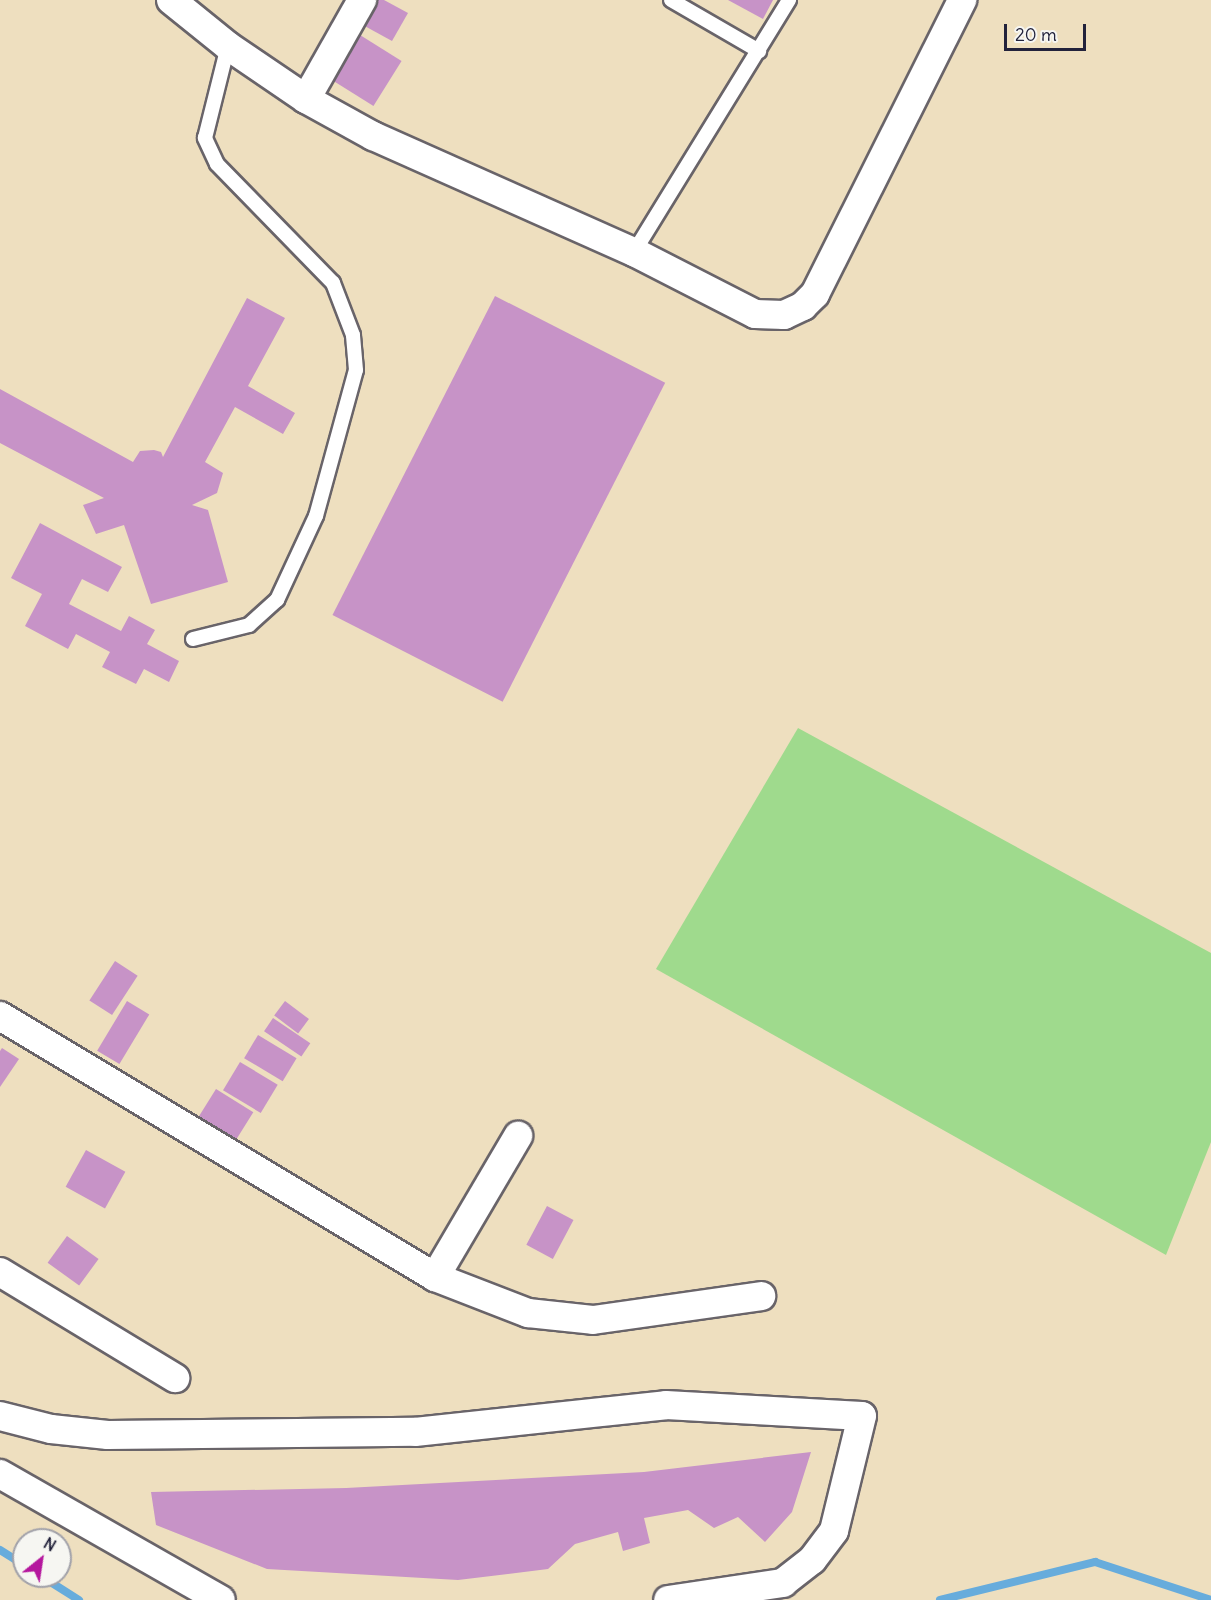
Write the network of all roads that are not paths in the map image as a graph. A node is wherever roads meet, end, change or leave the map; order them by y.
1 (171, 0) edge
2 (362, 0) edge
3 (671, 0) edge
4 (789, 0) edge
5 (962, 0) edge
6 (228, 46) junction
7 (759, 51) junction
8 (306, 99) junction
9 (634, 252) junction
10 (193, 639) dead end
11 (0, 1016) edge
12 (519, 1136) dead end
13 (0, 1272) edge
14 (435, 1277) junction
15 (761, 1296) dead end
16 (175, 1378) dead end
17 (0, 1416) edge
18 (0, 1474) edge
19 (220, 1600) edge
20 (668, 1600) edge

1 - 6 street
2 - 8 street
3 - 7 lane
4 - 7 lane
5 - 9 street
6 - 8 street
6 - 10 lane
7 - 9 lane
8 - 9 street
11 - 14 street
12 - 14 street
13 - 16 street
14 - 15 street
17 - 20 street
18 - 19 street

